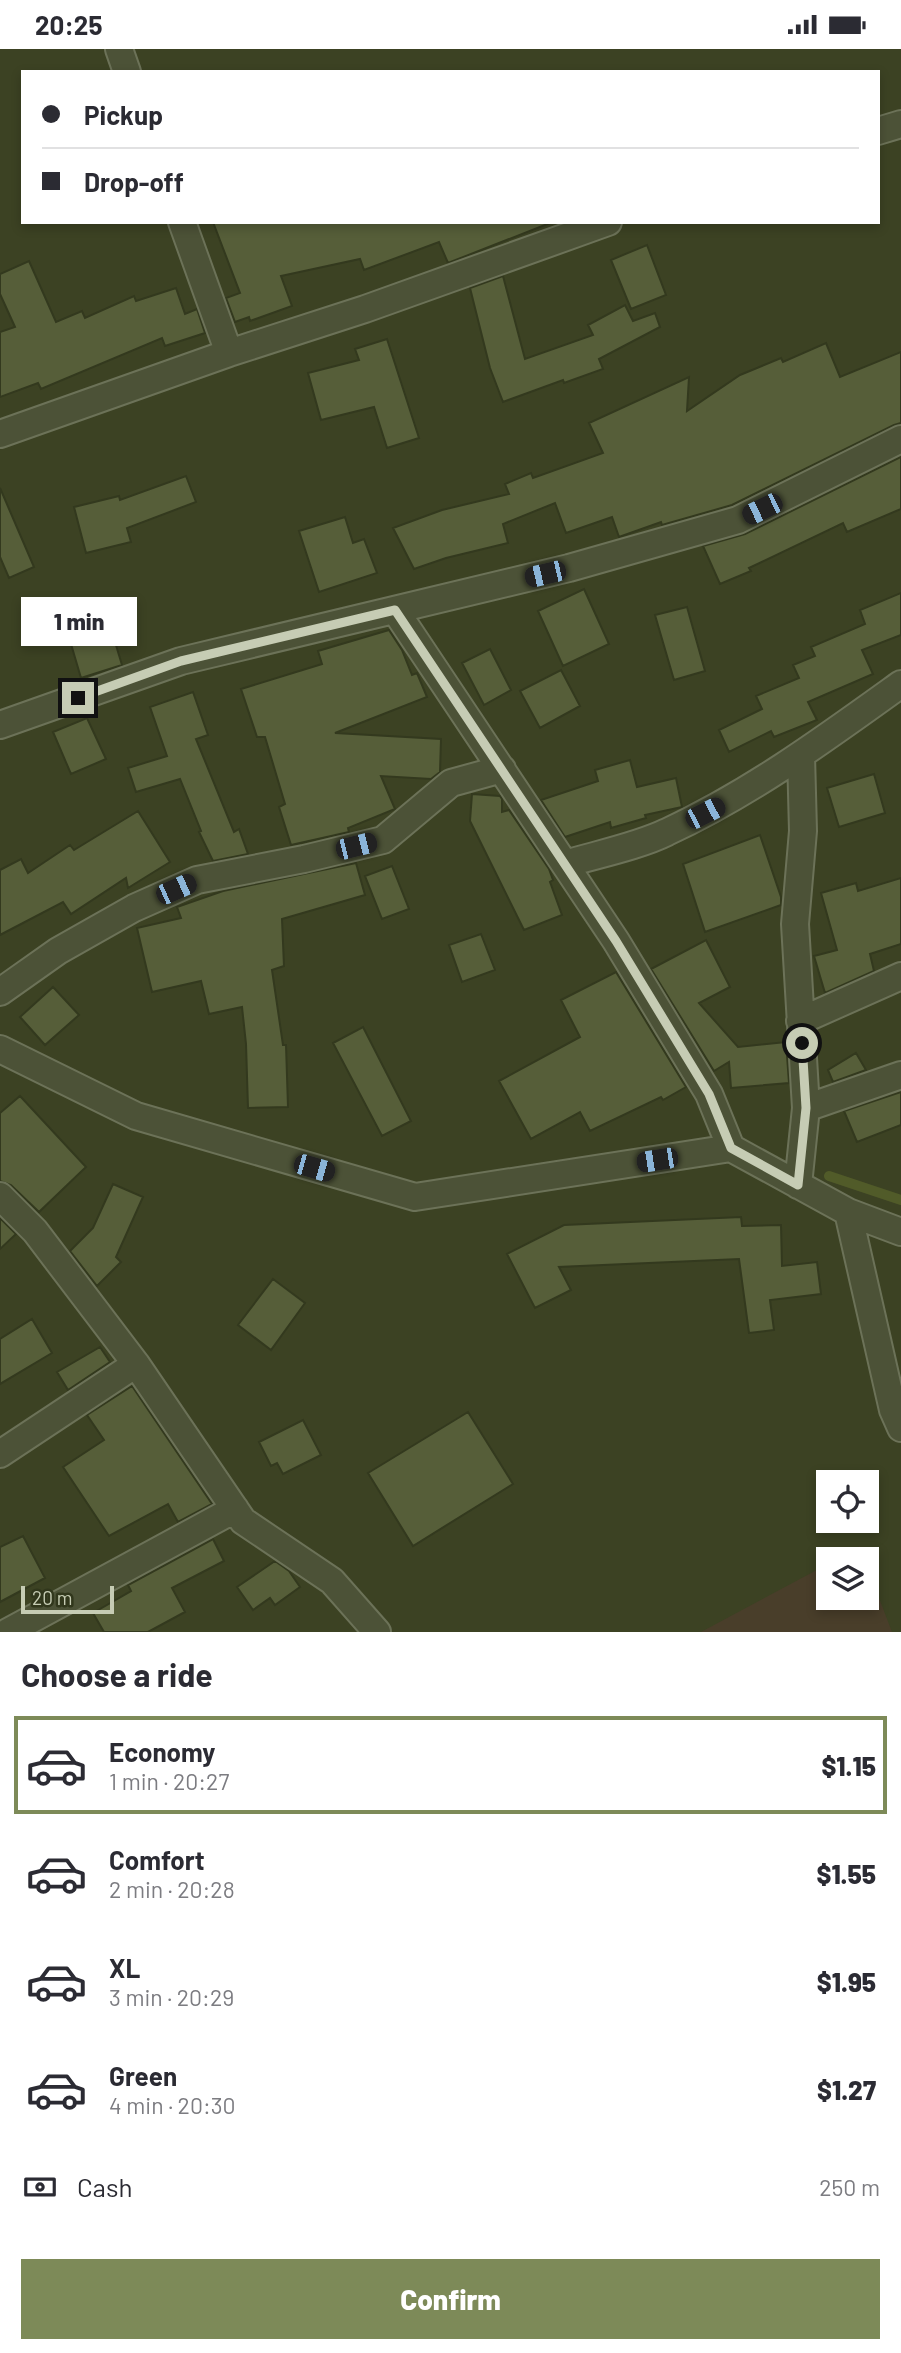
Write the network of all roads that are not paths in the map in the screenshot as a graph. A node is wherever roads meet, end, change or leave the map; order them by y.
1 (119, 49) edge
2 (126, 70) edge
3 (901, 124) edge
4 (880, 130) edge
5 (183, 224) edge
6 (602, 224) edge
7 (229, 353) junction
8 (0, 434) edge
9 (901, 439) edge
10 (395, 610) junction
11 (901, 684) edge
12 (0, 725) edge
13 (800, 755) junction
14 (502, 769) junction
15 (565, 864) junction
16 (901, 976) edge
17 (0, 992) edge
18 (800, 1021) junction
19 (0, 1049) edge
20 (901, 1075) edge
21 (806, 1108) junction
22 (731, 1148) junction
23 (798, 1185) junction
24 (0, 1196) edge
25 (848, 1212) junction
26 (901, 1233) edge
27 (136, 1364) junction
28 (901, 1428) edge
29 (0, 1454) edge
30 (235, 1509) junction
31 (8, 1632) edge
32 (377, 1632) edge

1 - 2 street
3 - 4 street
5 - 7 street
6 - 7 street
7 - 8 street
9 - 10 street
10 - 12 street
10 - 14 street
11 - 13 street
13 - 15 street
13 - 18 street
14 - 15 street
14 - 17 street
15 - 22 street
16 - 18 street
18 - 21 street
19 - 22 street
20 - 21 street
21 - 23 street
22 - 23 street
23 - 25 street
24 - 27 street
25 - 26 street
25 - 28 street
27 - 29 street
27 - 30 street
30 - 31 street
30 - 32 street

